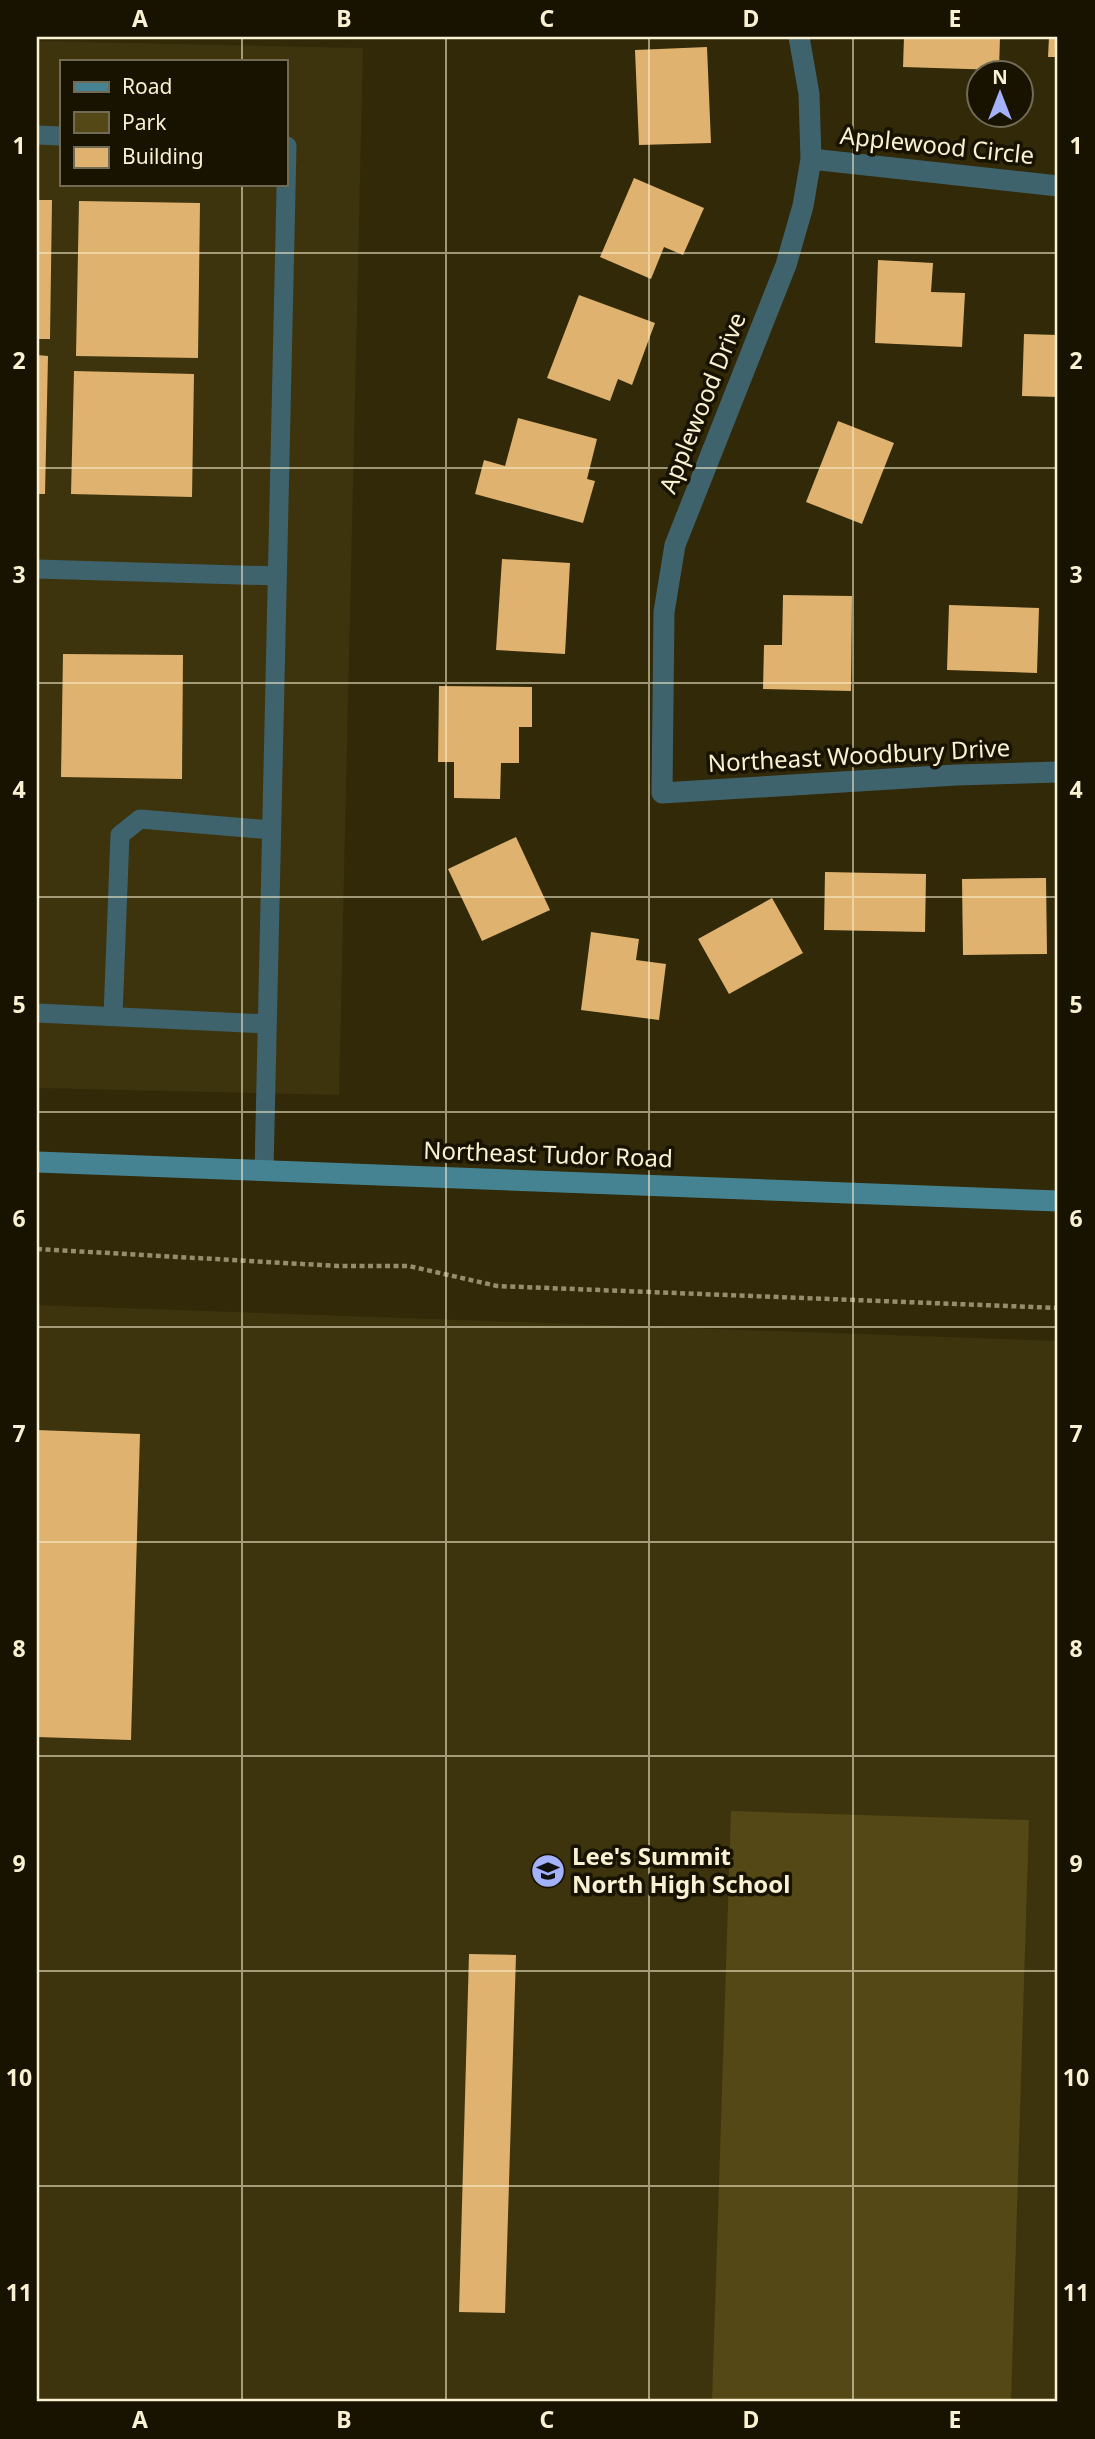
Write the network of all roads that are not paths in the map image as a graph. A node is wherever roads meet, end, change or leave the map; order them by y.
1 (799, 37) edge
2 (37, 135) edge
3 (60, 136) edge
4 (811, 159) junction
5 (286, 186) edge
6 (1058, 186) edge
7 (37, 569) edge
8 (277, 576) junction
9 (1058, 772) edge
10 (662, 793) joint
11 (271, 830) junction
12 (37, 1013) edge
13 (113, 1016) junction
14 (267, 1024) junction
15 (37, 1161) edge
16 (264, 1171) junction
17 (1058, 1200) edge

1 - 4 street, Applewood Drive
2 - 3 lane
4 - 6 street, Applewood Circle
4 - 10 street, Applewood Drive
5 - 8 lane
7 - 8 lane
8 - 11 lane
9 - 10 street, Northeast Woodbury Drive
11 - 13 lane
11 - 14 lane
12 - 13 lane
13 - 14 lane
14 - 16 lane
15 - 16 street, Northeast Tudor Road
16 - 17 street, Northeast Tudor Road

